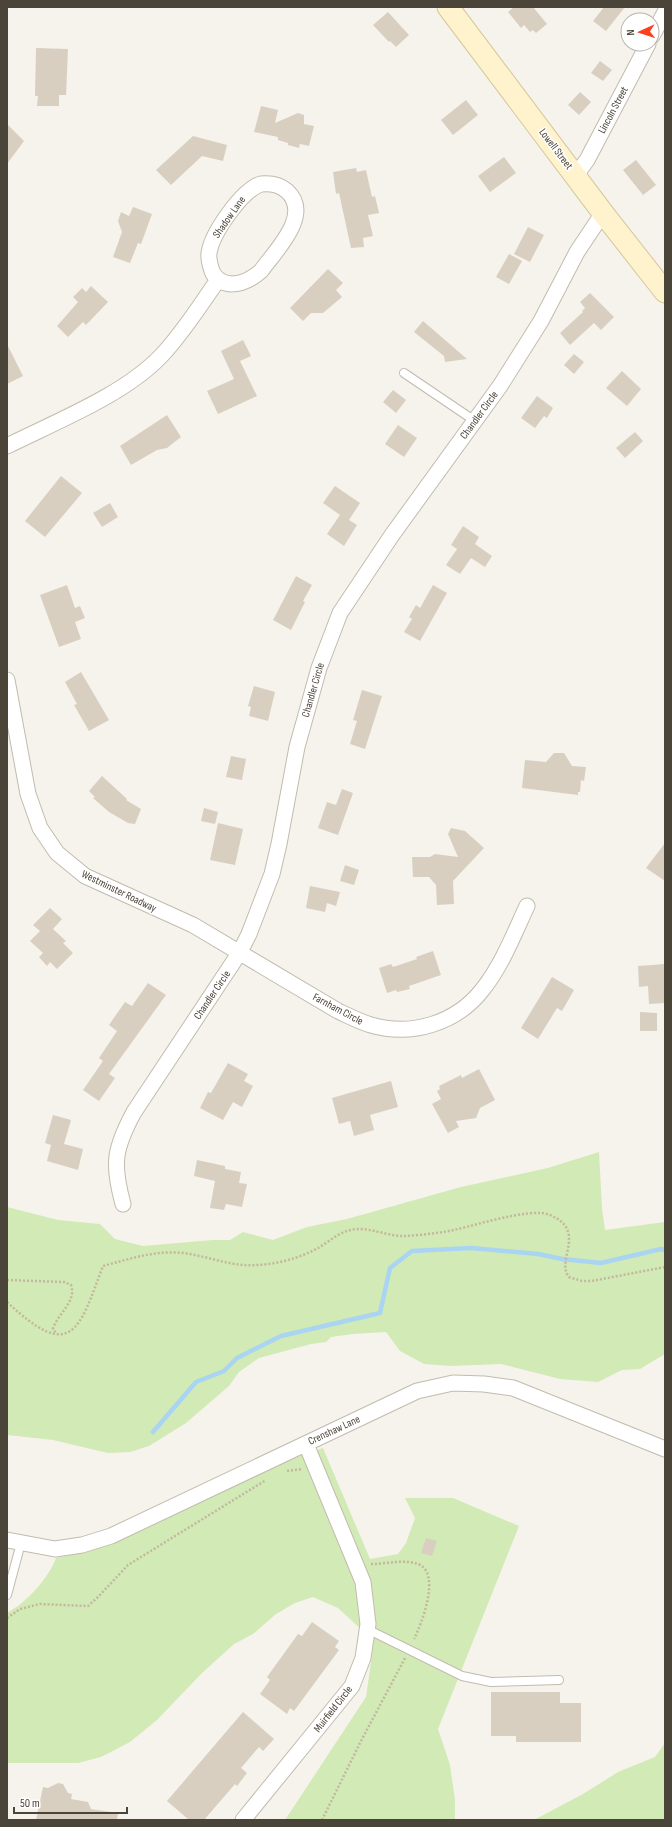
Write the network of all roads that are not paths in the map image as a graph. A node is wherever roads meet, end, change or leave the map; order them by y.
1 (448, 7) edge
2 (665, 12) edge
3 (660, 21) edge
4 (644, 52) edge
5 (576, 175) junction
6 (603, 213) junction
7 (218, 280) junction
8 (665, 290) edge
9 (404, 373) dead end
10 (475, 421) junction
11 (7, 446) edge
12 (7, 680) edge
13 (527, 906) dead end
14 (240, 952) junction
15 (123, 1204) dead end
16 (306, 1444) junction
17 (665, 1449) edge
18 (14, 1542) edge
19 (8, 1595) edge
20 (367, 1629) junction
21 (559, 1680) dead end
22 (243, 1820) edge

1 - 5 main road, Lowell Street
2 - 3 street
4 - 5 street, Lincoln Street
5 - 6 main road, Lowell Street
6 - 8 main road, Lowell Street
6 - 10 street, Chandler Circle
7 - 7 street, Shadow Lane
7 - 11 street
9 - 10 lane
10 - 14 street, Chandler Circle
12 - 14 street, Westminster Roadway
13 - 14 street, Farnham Circle
14 - 15 street, Chandler Circle
16 - 17 street, Crenshaw Lane
16 - 18 street, Crenshaw Lane
16 - 20 street, Muirfield Circle
18 - 19 lane
20 - 21 lane
20 - 22 street, Muirfield Circle

